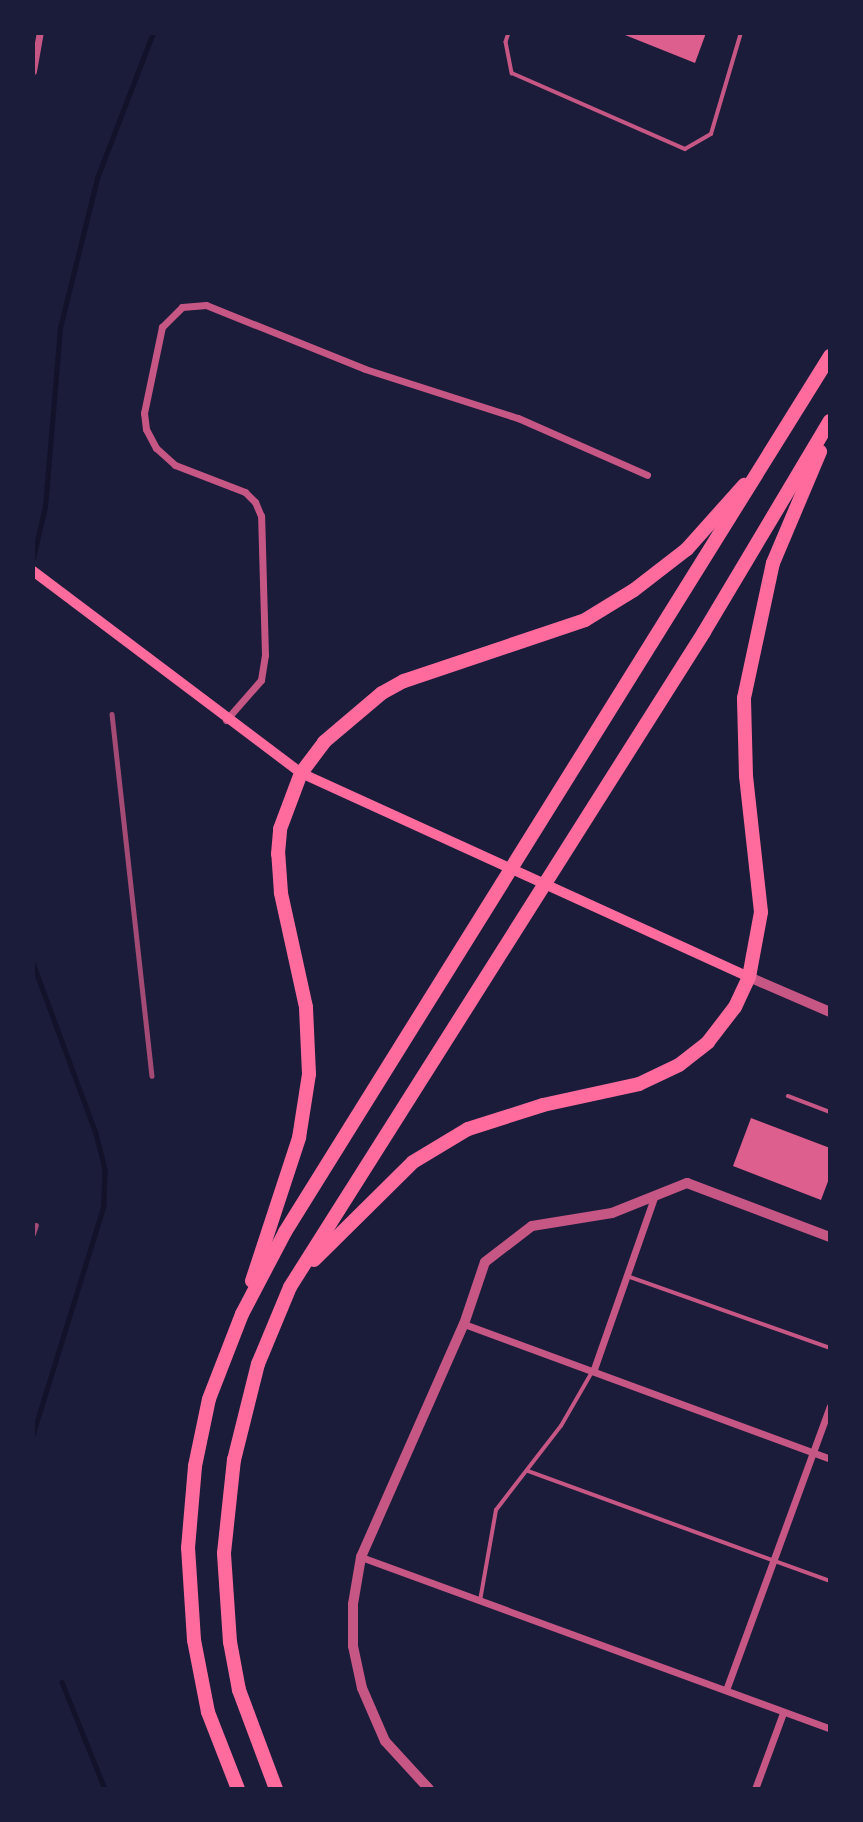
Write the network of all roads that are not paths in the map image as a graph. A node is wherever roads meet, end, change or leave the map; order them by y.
1 (40, 33) edge
2 (509, 33) edge
3 (741, 33) edge
4 (33, 71) edge
5 (830, 356) edge
6 (830, 421) edge
7 (830, 428) edge
8 (773, 452) junction
9 (647, 475) dead end
10 (33, 571) edge
11 (226, 720) junction
12 (301, 773) junction
13 (748, 977) junction
14 (830, 1012) edge
15 (788, 1096) dead end
16 (830, 1112) edge
17 (656, 1192) junction
18 (830, 1237) edge
19 (626, 1276) junction
20 (290, 1287) junction
21 (242, 1314) junction
22 (464, 1324) junction
23 (830, 1348) edge
24 (594, 1369) junction
25 (830, 1406) edge
26 (812, 1452) junction
27 (830, 1459) edge
28 (528, 1471) junction
29 (361, 1557) junction
30 (772, 1561) junction
31 (830, 1581) edge
32 (480, 1601) junction
33 (726, 1690) junction
34 (783, 1713) junction
35 (830, 1729) edge
36 (238, 1789) edge
37 (276, 1789) edge
38 (429, 1789) edge
39 (755, 1789) edge

1 - 4 street
2 - 3 lane
5 - 8 highway
6 - 20 highway
7 - 13 highway
8 - 12 highway
8 - 21 highway
9 - 11 street
10 - 11 main road
11 - 12 main road
12 - 13 main road
12 - 21 highway
13 - 14 street
13 - 20 highway
15 - 16 lane
17 - 18 street
17 - 19 street
17 - 22 street
19 - 23 lane
19 - 24 street
20 - 37 highway
21 - 36 highway
22 - 24 street
22 - 29 street
24 - 26 street
24 - 28 lane
25 - 26 street
26 - 27 street
26 - 30 street
28 - 30 lane
28 - 32 lane
29 - 32 street
29 - 38 street
30 - 31 lane
30 - 33 street
32 - 33 street
33 - 34 street
34 - 35 street
34 - 39 street

